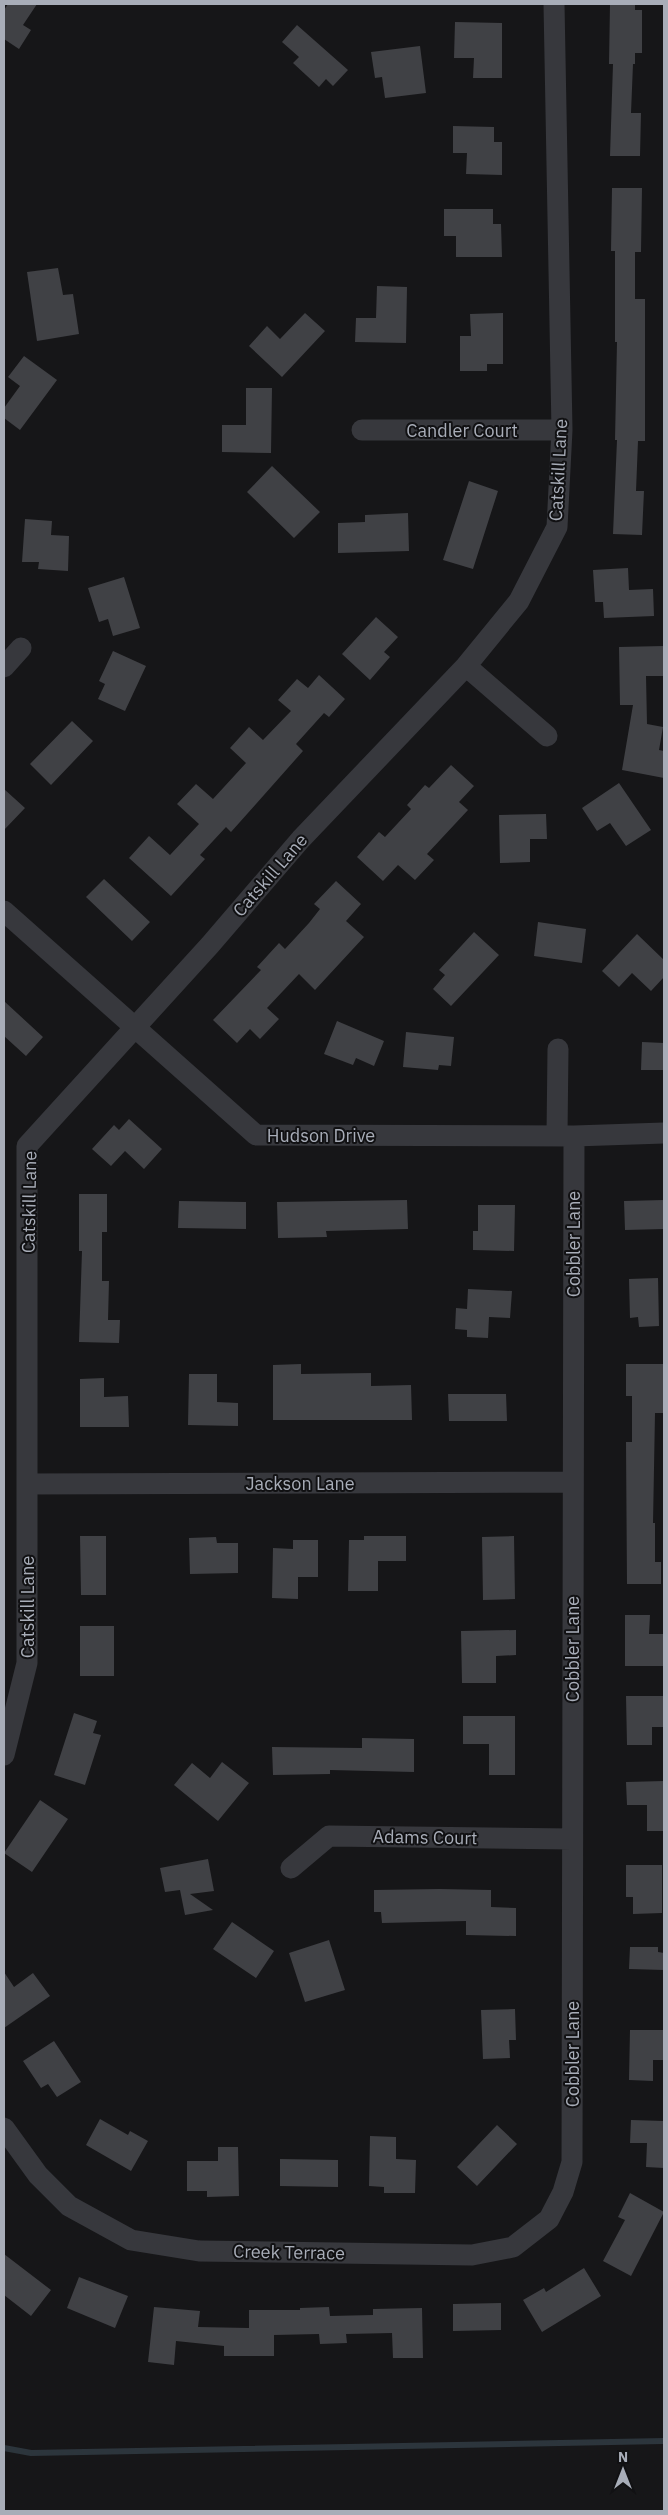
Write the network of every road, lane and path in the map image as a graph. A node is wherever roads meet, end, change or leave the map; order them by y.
1 (554, 4) edge
2 (362, 430) dead end
3 (562, 430) junction
4 (21, 648) dead end
5 (466, 666) junction
6 (4, 667) edge
7 (547, 736) dead end
8 (4, 911) edge
9 (133, 1028) junction
10 (558, 1049) dead end
11 (664, 1133) edge
12 (565, 1135) junction
13 (572, 1482) junction
14 (27, 1484) junction
15 (4, 1755) edge
16 (572, 1839) junction
17 (290, 1868) dead end
18 (4, 2128) edge
19 (572, 2162) joint

1 - 3 street, Catskill Lane
2 - 3 street, Candler Court
3 - 5 street, Catskill Lane
4 - 6 street
5 - 7 street
5 - 9 street, Catskill Lane
8 - 9 street, Hudson Drive
9 - 12 street, Hudson Drive
9 - 14 street, Catskill Lane
10 - 12 street, Cobbler Lane
11 - 12 street, Hudson Drive
12 - 13 street, Cobbler Lane
13 - 14 street, Jackson Lane
13 - 16 street, Cobbler Lane
14 - 15 street, Catskill Lane
16 - 17 street, Adams Court
16 - 19 street, Cobbler Lane
18 - 19 street, Creek Terrace

